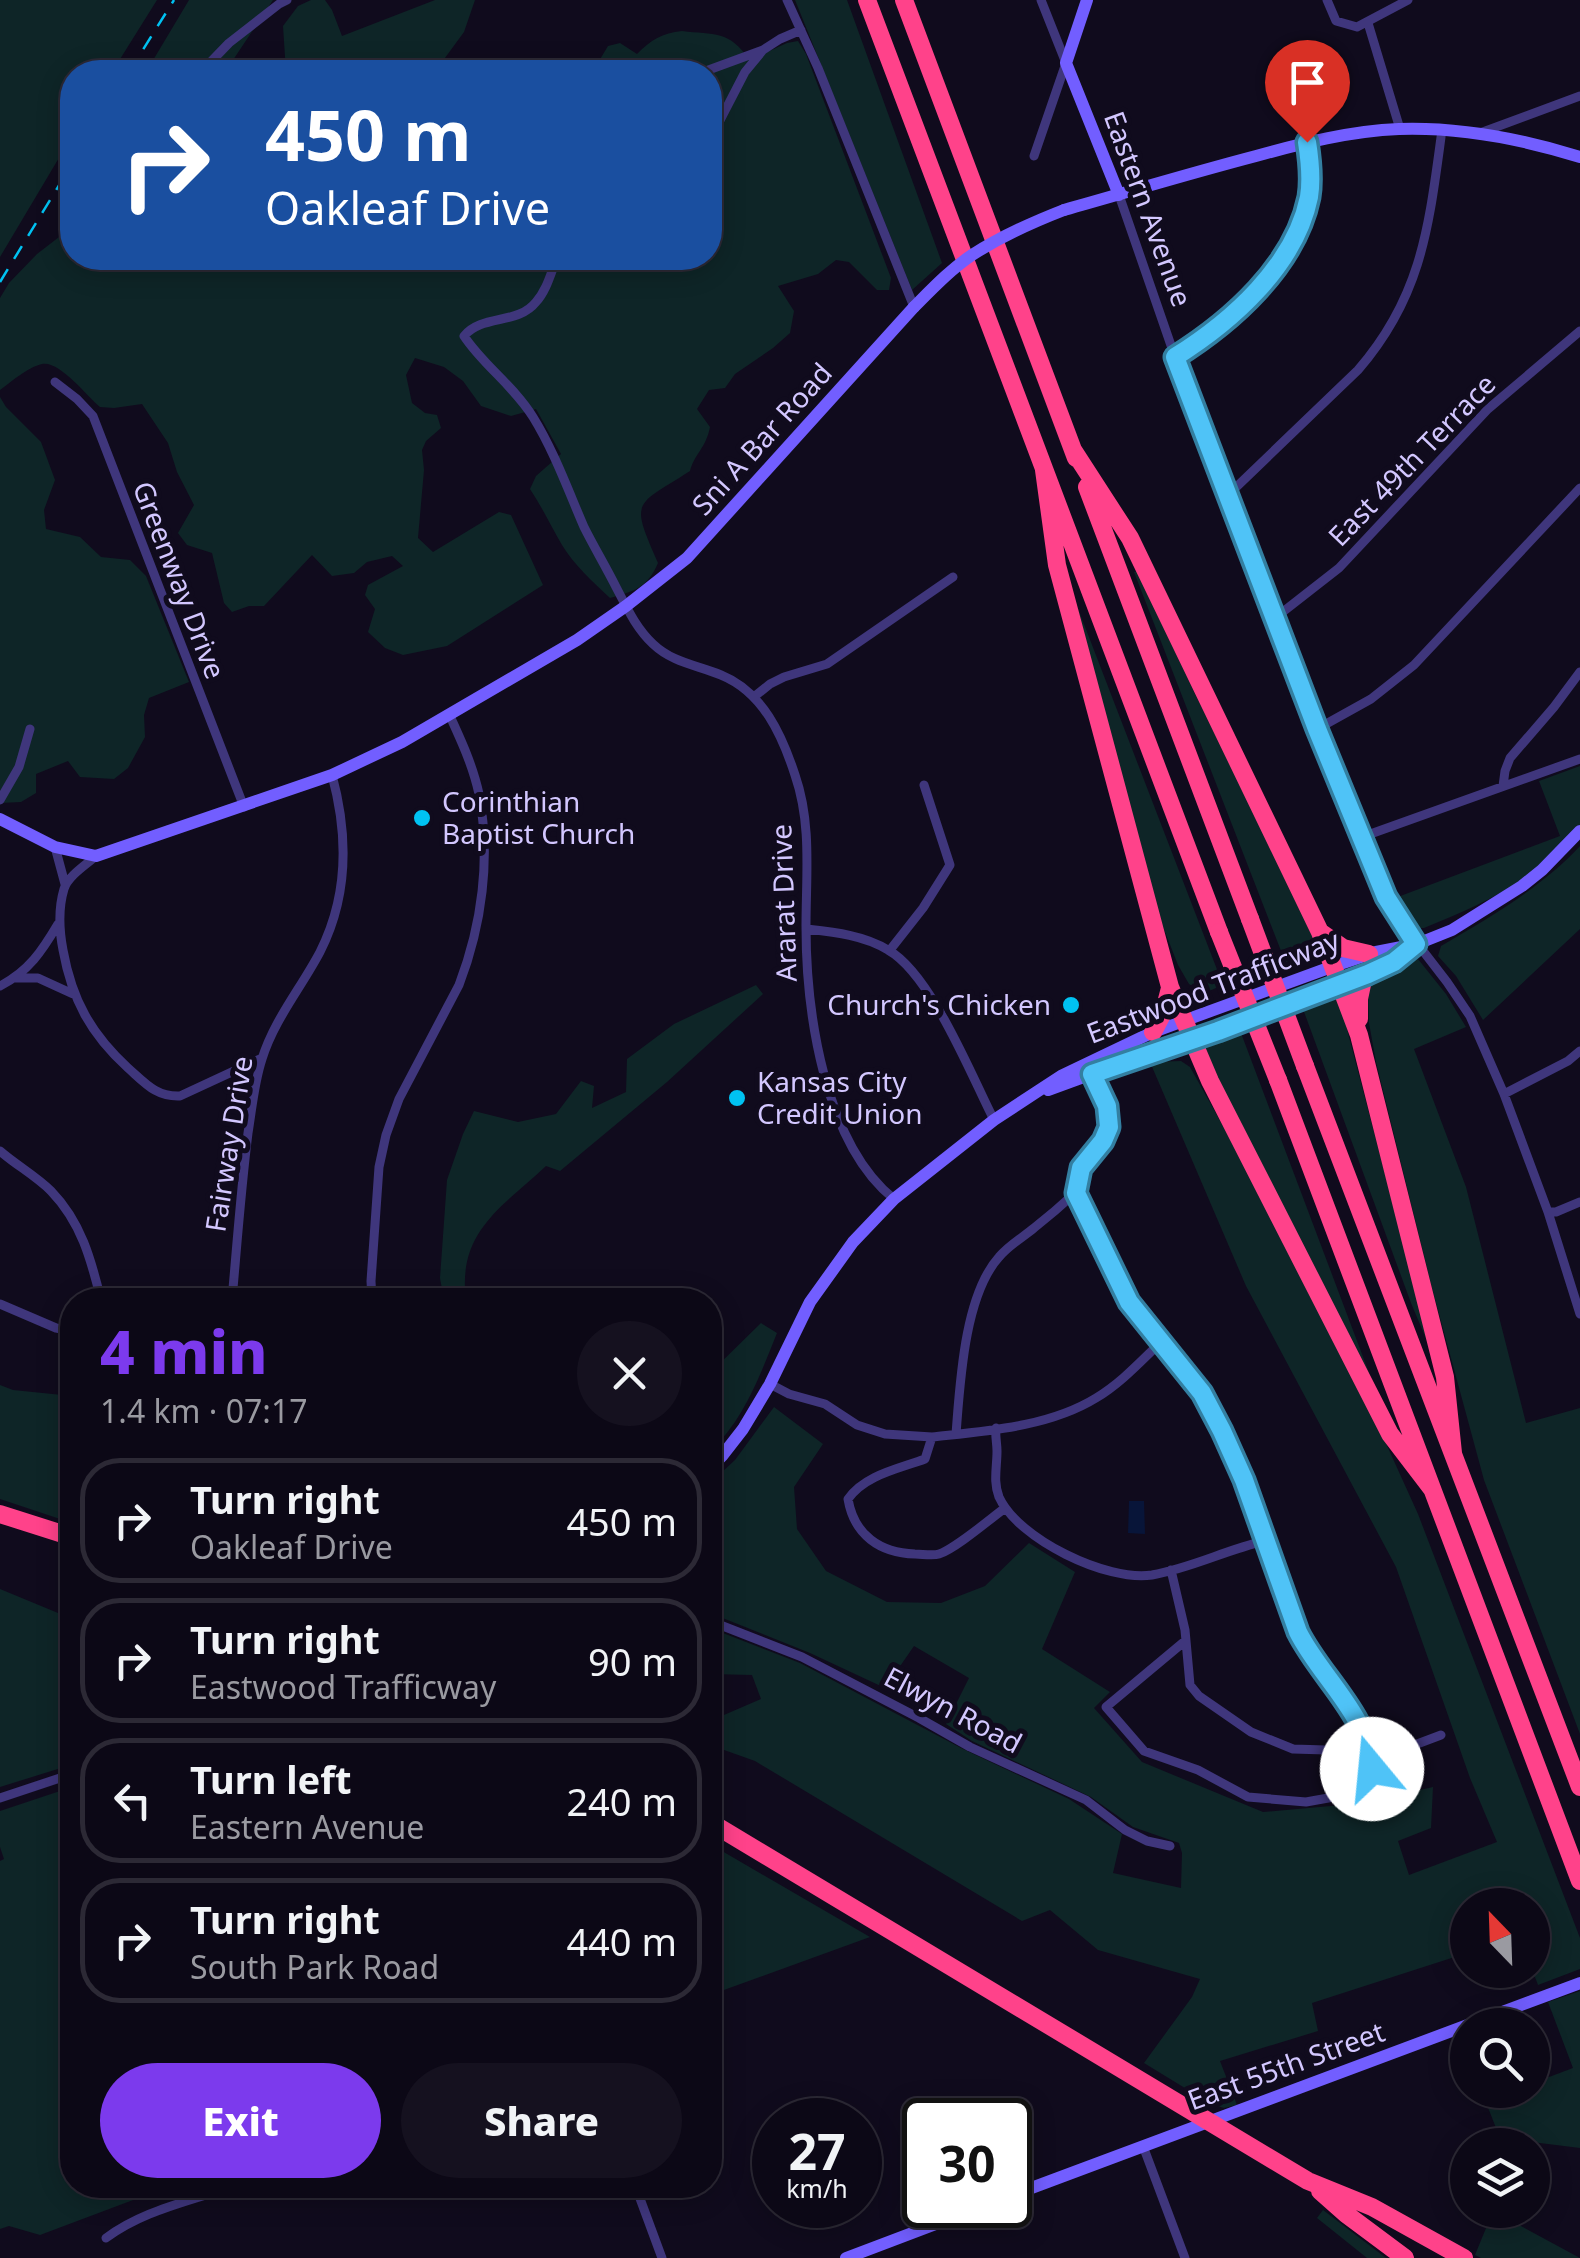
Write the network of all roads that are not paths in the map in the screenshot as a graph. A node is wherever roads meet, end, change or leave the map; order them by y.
1 (287, 0) edge
2 (787, 0) edge
3 (867, 0) edge
4 (904, 0) edge
5 (1041, 0) edge
6 (1087, 0) edge
7 (1408, 0) edge
8 (1329, 5) edge
9 (1368, 22) junction
10 (802, 30) junction
11 (763, 50) junction
12 (213, 60) edge
13 (1066, 63) junction
14 (722, 65) edge
15 (1580, 96) edge
16 (722, 116) edge
17 (1400, 129) junction
18 (1442, 130) junction
19 (1477, 134) junction
20 (1307, 142) junction
21 (1034, 156) dead end
22 (1580, 157) edge
23 (1119, 195) junction
24 (552, 270) edge
25 (914, 307) junction
26 (1580, 331) edge
27 (1175, 357) junction
28 (55, 382) dead end
29 (1073, 450) junction
30 (1044, 470) junction
31 (1580, 488) edge
32 (1228, 495) junction
33 (953, 577) dead end
34 (626, 606) junction
35 (1275, 618) junction
36 (1580, 672) edge
37 (754, 696) junction
38 (449, 714) junction
39 (1317, 729) junction
40 (30, 730) dead end
41 (1580, 759) edge
42 (332, 774) junction
43 (924, 786) dead end
44 (1502, 786) junction
45 (0, 800) edge
46 (244, 807) junction
47 (0, 819) edge
48 (1580, 832) edge
49 (1362, 837) junction
50 (55, 848) junction
51 (96, 856) junction
52 (65, 884) junction
53 (58, 924) junction
54 (806, 929) junction
55 (1320, 932) junction
56 (1416, 944) junction
57 (890, 950) junction
58 (1369, 954) junction
59 (1334, 966) junction
60 (1364, 975) junction
61 (16, 978) junction
62 (1340, 984) junction
63 (0, 986) edge
64 (1170, 987) junction
65 (73, 994) junction
66 (1184, 1020) junction
67 (1152, 1032) junction
68 (1359, 1035) junction
69 (1192, 1040) junction
70 (1580, 1051) edge
71 (262, 1058) junction
72 (1092, 1074) junction
73 (1036, 1094) junction
74 (1504, 1094) junction
75 (994, 1120) junction
76 (0, 1151) edge
77 (1076, 1193) junction
78 (894, 1199) junction
79 (1580, 1202) edge
80 (1548, 1212) junction
81 (98, 1288) edge
82 (233, 1288) edge
83 (371, 1288) edge
84 (0, 1304) edge
85 (1580, 1314) edge
86 (60, 1329) edge
87 (1161, 1342) junction
88 (770, 1384) junction
89 (996, 1428) junction
90 (956, 1434) junction
91 (932, 1437) junction
92 (722, 1453) edge
93 (1452, 1454) junction
94 (1432, 1489) junction
95 (1005, 1508) junction
96 (0, 1514) edge
97 (60, 1533) edge
98 (1264, 1541) junction
99 (1171, 1570) junction
100 (722, 1626) edge
101 (1186, 1641) junction
102 (1442, 1734) dead end
103 (1364, 1740) junction
104 (1372, 1761) junction
105 (60, 1778) edge
106 (1580, 1787) edge
107 (0, 1798) edge
108 (722, 1829) edge
109 (1170, 1846) dead end
110 (1580, 1881) edge
111 (1580, 1983) edge
112 (1210, 2121) junction
113 (1142, 2146) junction
114 (1308, 2181) junction
115 (1032, 2188) edge
116 (193, 2198) edge
117 (640, 2198) edge
118 (925, 2228) edge
119 (106, 2238) dead end
120 (662, 2258) edge
121 (846, 2258) edge
122 (1185, 2258) edge
123 (1405, 2258) edge
124 (1464, 2258) edge

1 - 12 street
2 - 10 street
3 - 30 highway
4 - 29 highway
5 - 13 street, Eastern Avenue
6 - 13 street
7 - 9 street
8 - 9 street
9 - 17 street
10 - 11 street
10 - 25 street
11 - 14 street
11 - 16 street
13 - 21 street
13 - 23 street, Eastern Avenue
15 - 19 street
17 - 18 street, Sni A Bar Road
17 - 20 street, Sni A Bar Road
18 - 19 street, Sni A Bar Road
18 - 32 street
19 - 22 street, Sni A Bar Road
20 - 23 street, Sni A Bar Road
20 - 27 street
23 - 25 street, Sni A Bar Road, bridge
23 - 27 street, Eastern Avenue
24 - 34 street, Ararat Drive
25 - 34 street, Sni A Bar Road
26 - 35 street, East 49th Terrace
27 - 32 street, Eastern Avenue
28 - 46 street, Greenway Drive
29 - 55 highway
29 - 93 highway, bridge
30 - 64 highway
30 - 94 highway, bridge
31 - 39 street
32 - 35 street, Eastern Avenue
33 - 37 street
34 - 37 street, Ararat Drive
34 - 38 street, Sni A Bar Road
35 - 39 street, Eastern Avenue
36 - 44 street
37 - 54 street, Ararat Drive
38 - 42 street, Sni A Bar Road
38 - 83 street
39 - 49 street, Eastern Avenue
40 - 45 street
41 - 44 street
42 - 46 street, Sni A Bar Road
42 - 71 street, Fairway Drive
43 - 57 street
44 - 49 street
46 - 51 street, Sni A Bar Road
47 - 50 street, Sni A Bar Road
48 - 56 street, Eastwood Trafficway
49 - 56 street, Eastern Avenue
50 - 51 street, Sni A Bar Road
50 - 52 street
51 - 52 street
52 - 53 street
53 - 61 street
53 - 65 street
54 - 57 street
54 - 78 street, Ararat Drive
55 - 58 highway
55 - 59 highway
56 - 58 street, Eastwood Trafficway
56 - 60 street, Eastwood Trafficway
56 - 74 street, Eastern Avenue
57 - 75 street
58 - 59 street, Eastwood Trafficway
59 - 62 highway
59 - 66 street, Eastwood Trafficway
60 - 62 street, Eastwood Trafficway
60 - 68 highway
61 - 63 street
61 - 65 street
62 - 68 highway
62 - 69 street, Eastwood Trafficway
64 - 66 highway
64 - 67 highway
65 - 71 street
66 - 67 street, Eastwood Trafficway
66 - 69 highway
67 - 73 street, Eastwood Trafficway
68 - 93 highway
69 - 72 street, Eastwood Trafficway
69 - 94 highway
70 - 74 street
71 - 82 street, Fairway Drive
72 - 73 street, Eastwood Trafficway
72 - 77 street
73 - 75 street, Eastwood Trafficway
74 - 80 street, Eastern Avenue
75 - 78 street, Eastwood Trafficway
76 - 81 street
77 - 87 street
77 - 90 street
78 - 88 street, Eastwood Trafficway
79 - 80 street
80 - 85 street, Eastern Avenue
84 - 86 street
87 - 89 street
87 - 98 street
88 - 91 street
88 - 92 street, Eastwood Trafficway
89 - 90 street
89 - 95 street
90 - 91 street
91 - 95 street
93 - 106 highway
94 - 110 highway
95 - 99 street
96 - 97 highway
98 - 99 street
98 - 103 street
99 - 101 street
100 - 109 street, Elwyn Road
101 - 103 street
101 - 104 street
102 - 104 street
103 - 104 street
105 - 107 street
108 - 112 highway
111 - 112 street, East 55th Street
112 - 113 street, East 55th Street
112 - 114 highway
113 - 115 street, East 55th Street
113 - 122 street
114 - 123 highway
114 - 124 highway
116 - 119 street
117 - 120 street
118 - 121 street

